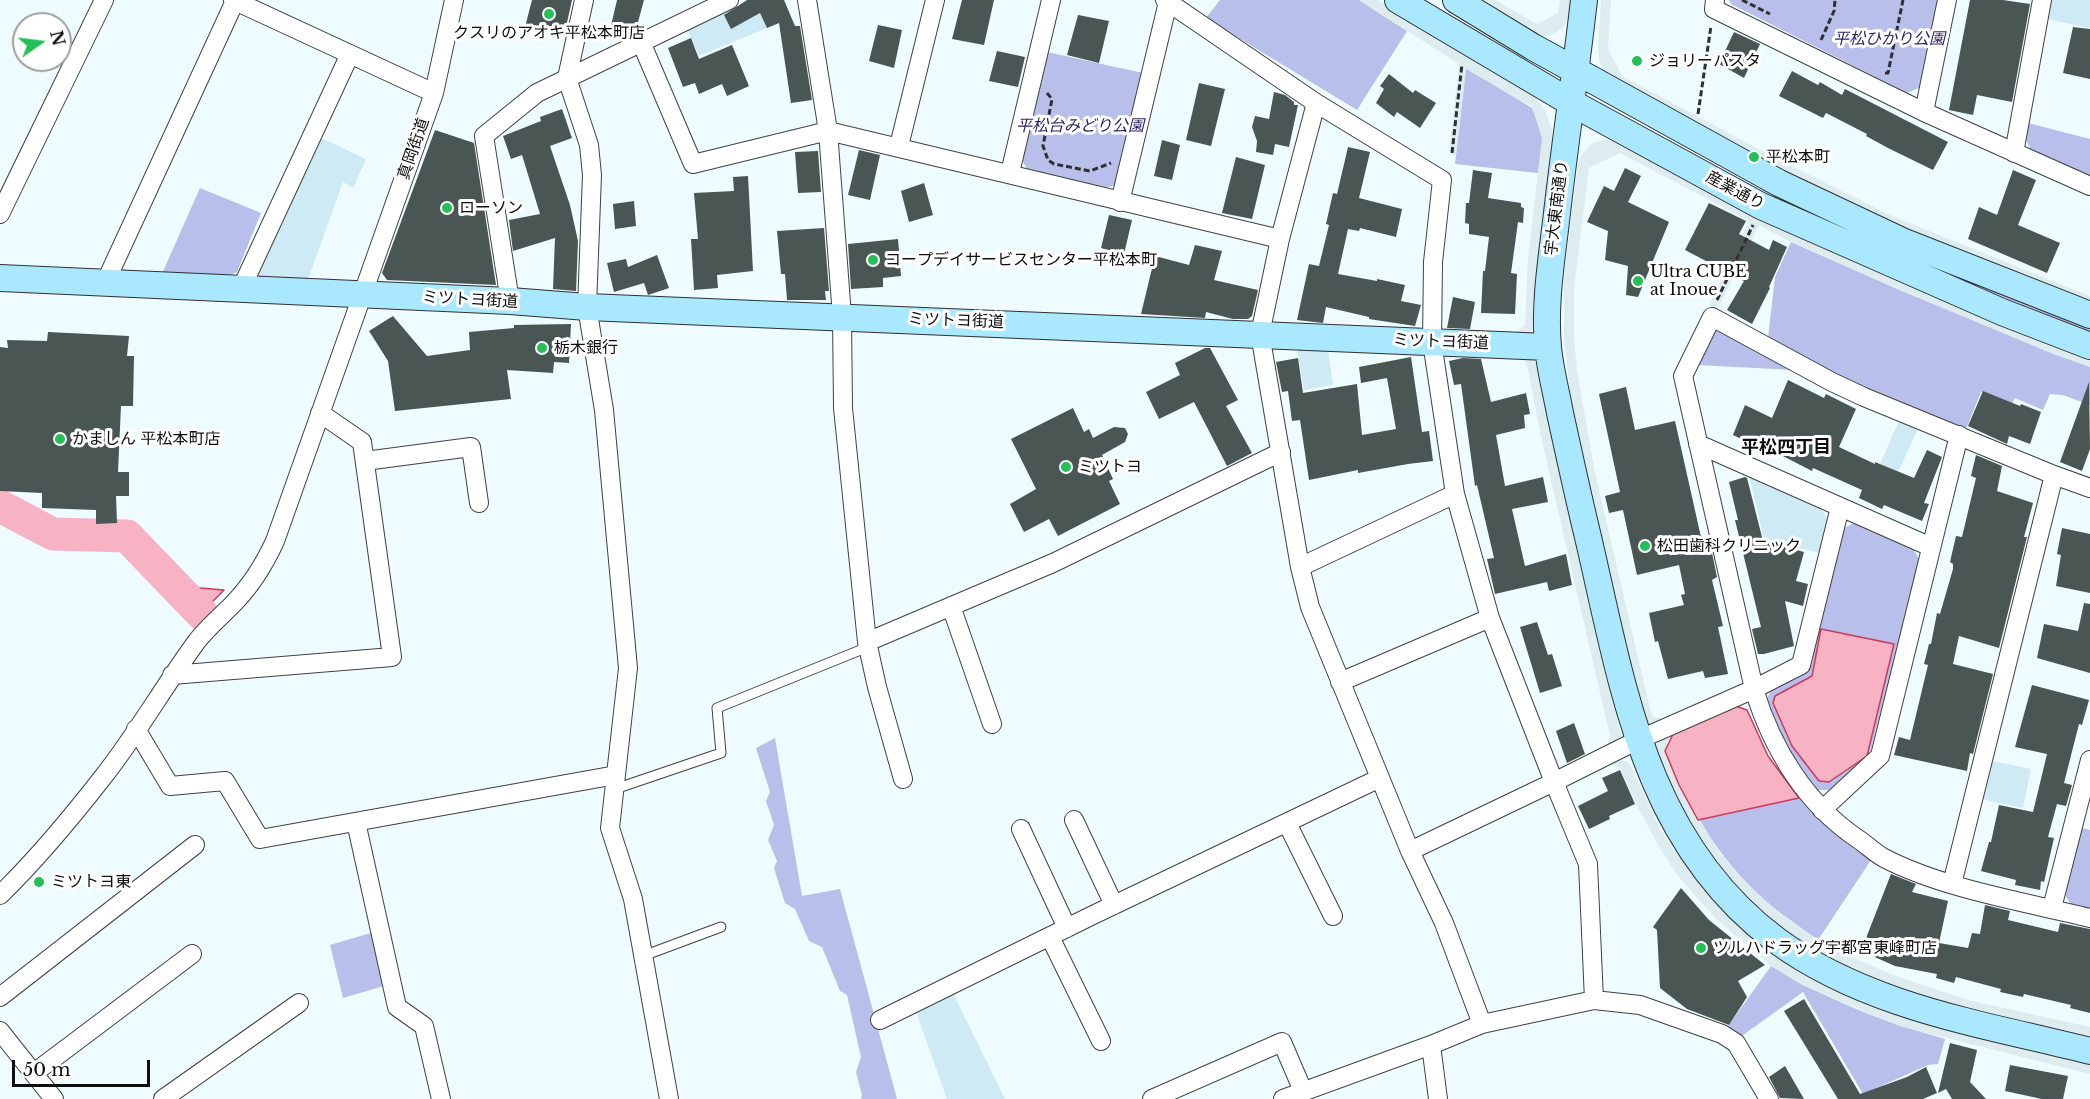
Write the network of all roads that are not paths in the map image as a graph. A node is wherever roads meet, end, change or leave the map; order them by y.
1 (104, 0) edge
2 (234, 0) edge
3 (454, 0) edge
4 (584, 0) edge
5 (729, 0) edge
6 (807, 0) edge
7 (935, 0) edge
8 (1051, 0) edge
9 (1398, 0) edge
10 (1456, 0) edge
11 (1584, 0) edge
12 (1947, 0) edge
13 (2042, 0) edge
14 (1166, 1) edge
15 (1714, 2) edge
16 (641, 42) junction
17 (350, 54) junction
18 (1576, 70) junction
19 (567, 78) junction
20 (434, 93) junction
21 (1570, 102) junction
22 (1316, 103) junction
23 (1924, 112) junction
24 (828, 131) junction
25 (899, 146) junction
26 (2014, 153) junction
27 (1010, 173) junction
28 (2090, 186) edge
29 (1120, 202) junction
30 (0, 214) edge
31 (1280, 239) junction
32 (0, 278) edge
33 (105, 283) junction
34 (241, 289) junction
35 (363, 295) junction
36 (510, 301) junction
37 (587, 307) junction
38 (2090, 315) edge
39 (842, 316) junction
40 (1260, 334) junction
41 (1432, 342) junction
42 (2090, 346) edge
43 (1548, 347) junction
44 (320, 413) junction
45 (1959, 435) junction
46 (1698, 444) junction
47 (1281, 452) junction
48 (365, 461) junction
49 (2054, 475) junction
50 (2090, 488) edge
51 (1455, 494) junction
52 (479, 503) dead end
53 (1840, 507) junction
54 (1931, 547) junction
55 (1300, 567) junction
56 (951, 606) junction
57 (1490, 618) junction
58 (868, 644) junction
59 (172, 675) junction
60 (1340, 682) junction
61 (1754, 689) junction
62 (992, 724) dead end
63 (136, 729) junction
64 (1638, 740) junction
65 (2090, 760) edge
66 (1380, 778) junction
67 (903, 779) dead end
68 (615, 782) junction
69 (1554, 782) junction
70 (1822, 810) junction
71 (1074, 820) dead end
72 (356, 822) junction
73 (1287, 823) junction
74 (1021, 829) dead end
75 (195, 845) dead end
76 (1410, 851) junction
77 (1952, 884) junction
78 (0, 895) edge
79 (1114, 905) junction
80 (2052, 909) junction
81 (1333, 916) dead end
82 (2090, 918) edge
83 (721, 927) dead end
84 (1067, 928) junction
85 (1050, 937) junction
86 (192, 954) dead end
87 (643, 956) junction
88 (0, 997) edge
89 (1594, 1000) junction
90 (299, 1003) dead end
91 (880, 1020) dead end
92 (1482, 1023) junction
93 (0, 1031) edge
94 (1101, 1041) dead end
95 (1431, 1045) junction
96 (2090, 1051) edge
97 (34, 1073) junction
98 (1303, 1091) junction
99 (54, 1099) edge
100 (163, 1099) edge
101 (441, 1099) edge
102 (669, 1099) edge
103 (1152, 1099) edge
104 (1283, 1099) edge
105 (1438, 1099) edge
106 (1769, 1099) edge

1 - 30 street
2 - 17 street
2 - 33 street
3 - 20 street, 真岡街道
4 - 19 street
5 - 16 street
6 - 24 street
7 - 25 street
8 - 27 street
9 - 21 street, 産業通り
10 - 18 street, 産業通り
11 - 18 street, 宇大東南通り
12 - 23 street
13 - 26 street
14 - 22 street
14 - 29 street
15 - 23 street
16 - 19 street
16 - 24 street
17 - 20 street
17 - 34 street
18 - 21 street, 宇大東南通り
18 - 38 street, 産業通り
19 - 36 street
19 - 37 street
20 - 35 street, 真岡街道
21 - 42 street, 産業通り
21 - 43 street, 宇大東南通り
22 - 31 street
22 - 41 street
23 - 26 street
24 - 25 street
24 - 39 street
25 - 27 street
26 - 28 street
27 - 29 street
29 - 31 street
31 - 40 street
32 - 33 street, ミツトヨ街道
33 - 34 street, ミツトヨ街道
34 - 35 street, ミツトヨ街道
35 - 36 street, ミツトヨ街道
35 - 44 street, 真岡街道
36 - 37 street, ミツトヨ街道
37 - 39 street, ミツトヨ街道
37 - 68 street
39 - 40 street, ミツトヨ街道
39 - 58 street
40 - 41 street, ミツトヨ街道
40 - 47 street
41 - 43 street, ミツトヨ街道
41 - 51 street
43 - 64 street, 宇大東南通り
44 - 48 street
44 - 59 street, 真岡街道
45 - 46 street
45 - 49 street
45 - 54 street
46 - 53 street
46 - 61 street
47 - 55 street
47 - 56 street
48 - 52 street
48 - 59 street
49 - 50 street
49 - 77 street
51 - 55 street
51 - 57 street
53 - 54 street
53 - 61 street
54 - 70 street
55 - 60 street
56 - 58 street
56 - 62 street
57 - 60 street
57 - 69 street
58 - 67 street
58 - 68 lane
59 - 63 street, 真岡街道
60 - 66 street
61 - 64 street
61 - 70 street
63 - 72 street
63 - 78 street, 真岡街道
64 - 69 street
64 - 96 street, 宇大東南通り
65 - 80 street
66 - 73 street
66 - 76 street
68 - 72 street
68 - 87 street
69 - 76 street
69 - 89 street
70 - 77 street
71 - 79 street
72 - 101 street
73 - 79 street
73 - 81 street
74 - 84 street
75 - 88 street
76 - 92 street
77 - 80 street
79 - 84 street
80 - 82 street
83 - 87 lane
84 - 85 street
85 - 91 street
85 - 94 street
86 - 97 street
87 - 102 street
89 - 92 street
89 - 106 street
90 - 100 street
92 - 95 street
93 - 97 street
95 - 98 street
95 - 105 street
97 - 99 street
98 - 103 street
98 - 104 street

